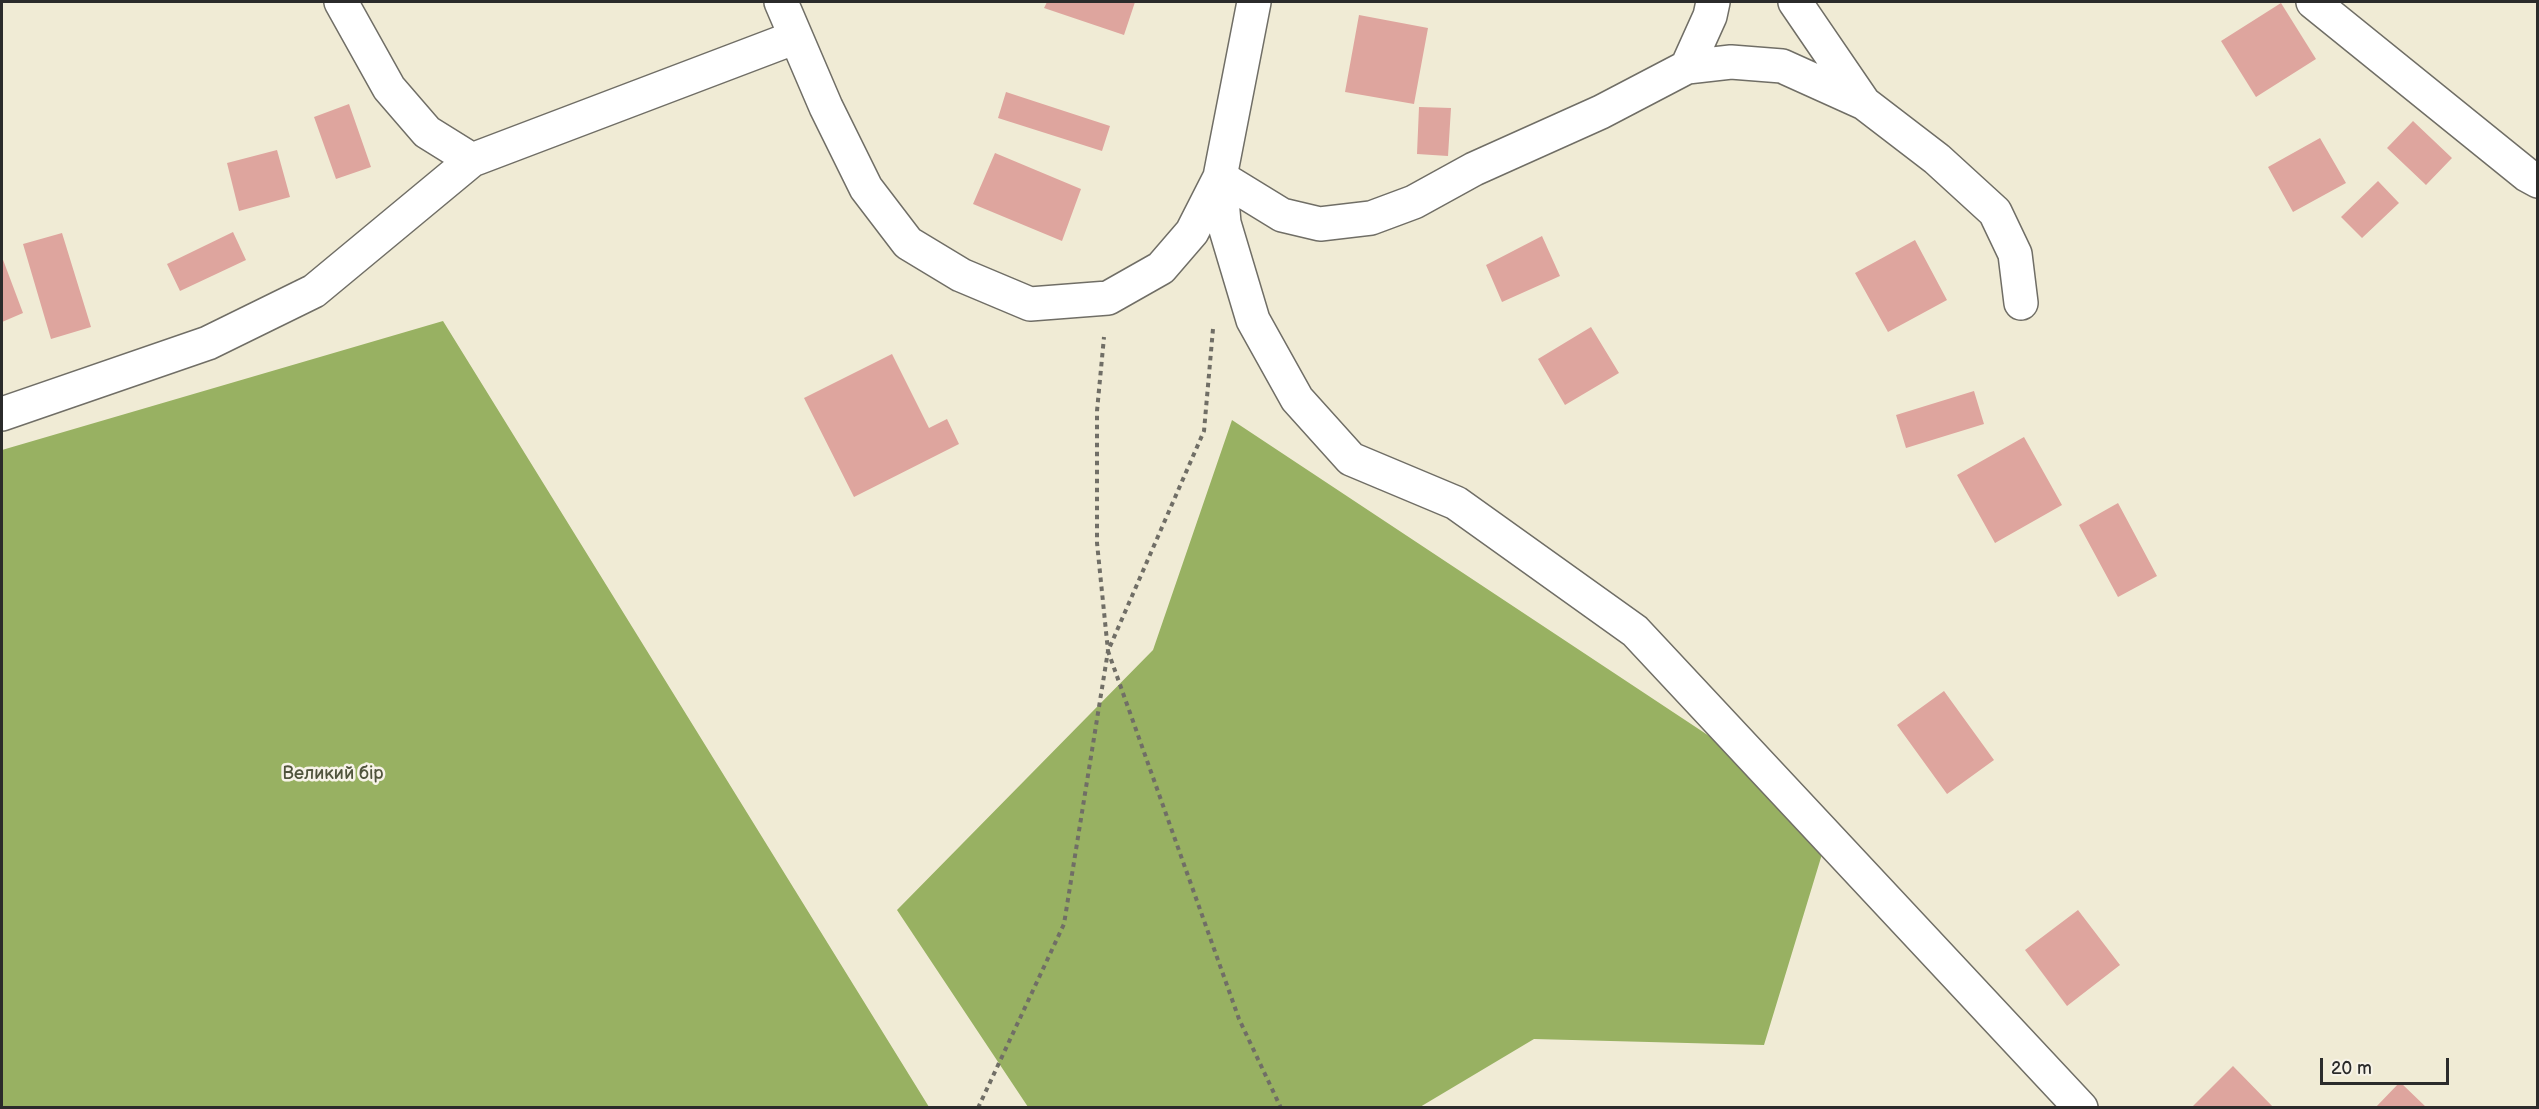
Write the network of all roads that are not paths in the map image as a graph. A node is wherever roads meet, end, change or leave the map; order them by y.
1 (341, 2) edge
2 (781, 2) edge
3 (1254, 2) edge
4 (1713, 2) edge
5 (1795, 2) edge
6 (2313, 2) edge
7 (796, 37) junction
8 (1687, 67) junction
9 (1864, 103) junction
10 (472, 160) junction
11 (1220, 177) junction
12 (2538, 181) edge
13 (2021, 303) dead end
14 (2, 414) edge
15 (2081, 1107) edge

1 - 10 street
2 - 7 street
3 - 11 street
4 - 8 street
5 - 9 street
6 - 12 street
7 - 10 street
7 - 11 street
8 - 9 street
8 - 11 street
9 - 13 street
10 - 14 street
11 - 15 street

